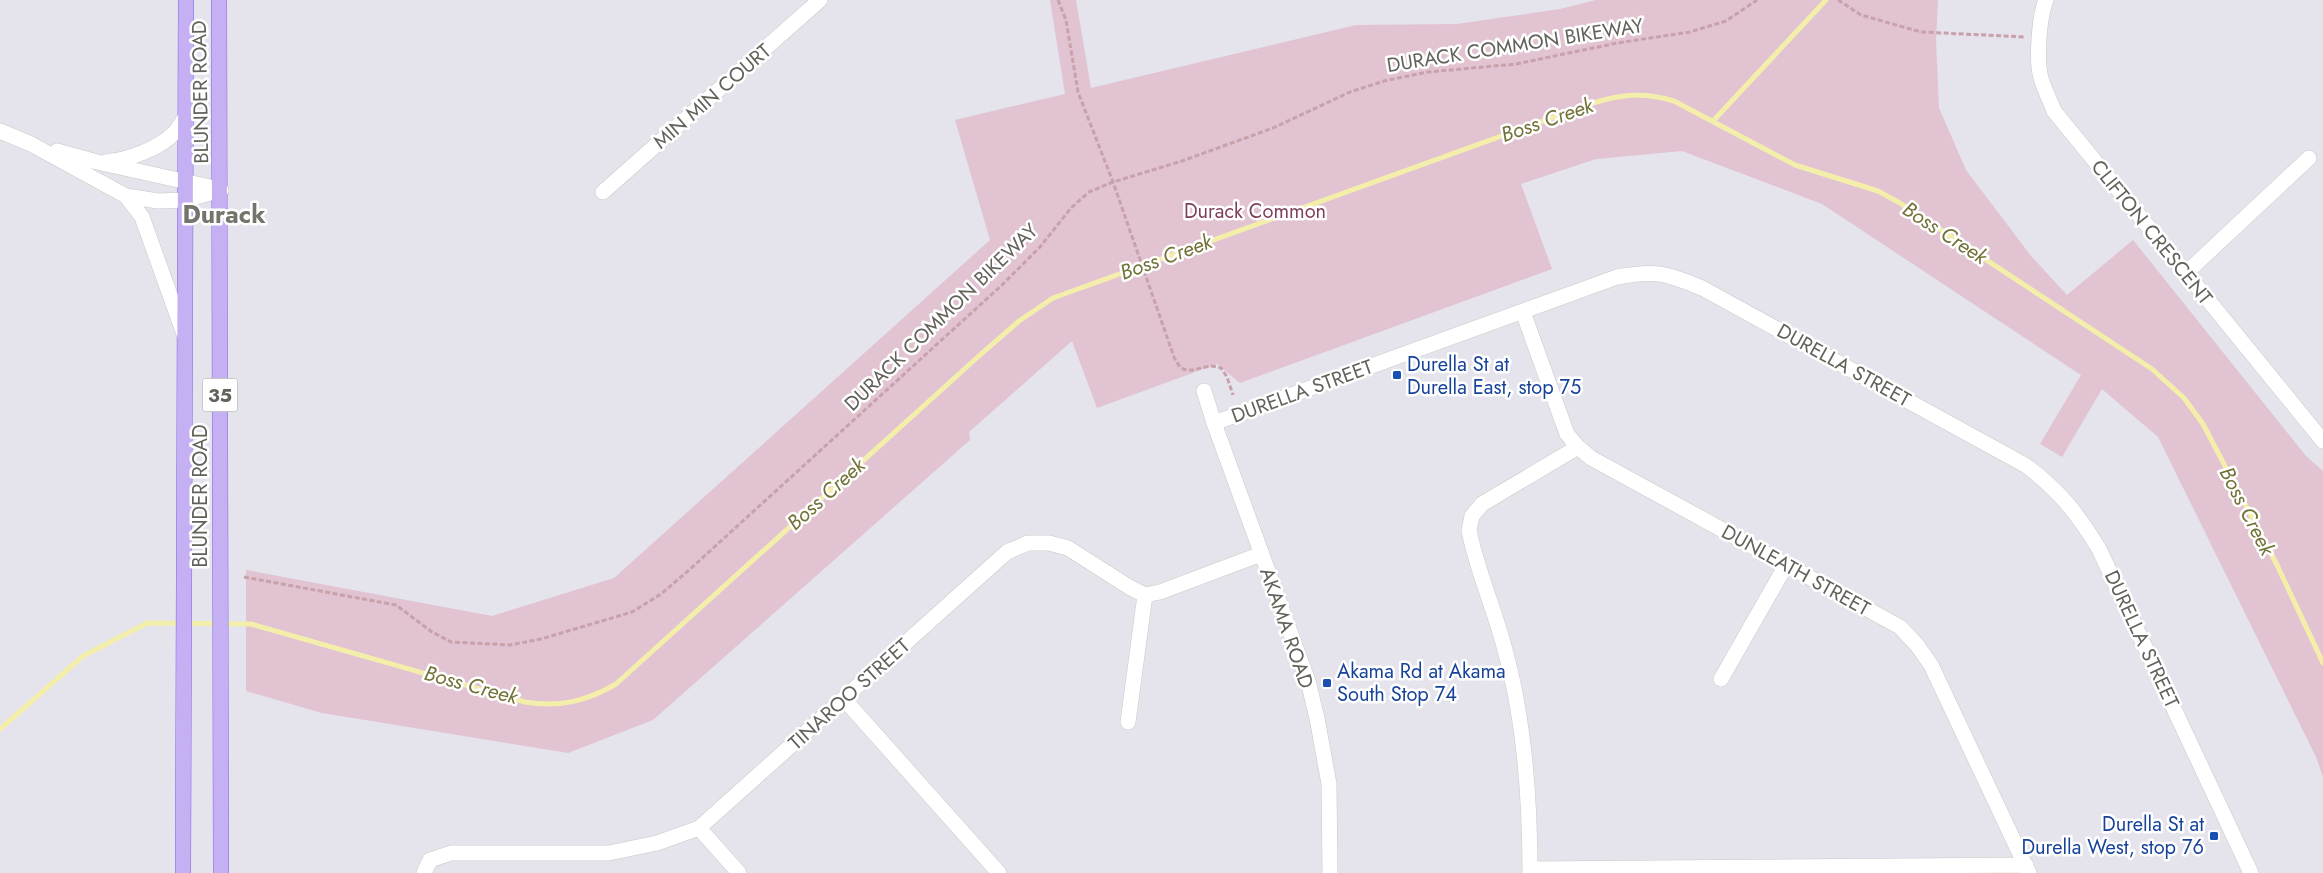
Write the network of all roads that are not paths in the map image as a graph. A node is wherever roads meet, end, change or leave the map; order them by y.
1 (186, 0) edge
2 (220, 0) edge
3 (820, 0) edge
4 (2046, 0) edge
5 (185, 118) junction
6 (0, 131) edge
7 (31, 144) junction
8 (2309, 158) dead end
9 (97, 162) junction
10 (185, 182) junction
11 (221, 190) junction
12 (603, 192) dead end
13 (126, 196) junction
14 (185, 200) junction
15 (2186, 273) junction
16 (1523, 312) junction
17 (184, 334) junction
18 (1204, 391) dead end
19 (1214, 423) junction
20 (2323, 441) edge
21 (1578, 447) junction
22 (1262, 554) junction
23 (1786, 565) junction
24 (1145, 595) junction
25 (1721, 679) dead end
26 (844, 699) junction
27 (1128, 722) dead end
28 (699, 828) junction
29 (2027, 869) edge
30 (1530, 871) edge
31 (183, 873) edge
32 (221, 873) edge
33 (424, 873) edge
34 (739, 873) edge
35 (999, 873) edge
36 (1330, 873) edge
37 (2251, 873) edge

1 - 5 main road, BLUNDER ROAD / 35
2 - 11 main road, BLUNDER ROAD / 35
3 - 12 street, MIN MIN COURT
4 - 15 street, CLIFTON CRESCENT
5 - 9 street
5 - 10 main road, BLUNDER ROAD / 35
6 - 7 street
7 - 9 street
7 - 13 street
8 - 15 street
9 - 10 street
10 - 11 street
10 - 14 main road, BLUNDER ROAD / 35
11 - 14 street
11 - 32 main road, BLUNDER ROAD / 35
13 - 14 street
13 - 17 street
14 - 17 main road, BLUNDER ROAD / 35
15 - 20 street, CLIFTON CRESCENT
16 - 19 street, DURELLA STREET
16 - 21 street, DUNLEATH STREET
16 - 37 street, DURELLA STREET
17 - 31 main road, BLUNDER ROAD / 35
18 - 19 street, AKAMA ROAD
19 - 22 street, AKAMA ROAD
21 - 23 street, DUNLEATH STREET
21 - 30 street
22 - 24 street
22 - 36 street, AKAMA ROAD
23 - 25 street
23 - 29 street, DUNLEATH STREET
24 - 26 street, TINAROO STREET
24 - 27 street
26 - 28 street, TINAROO STREET
26 - 35 street
28 - 33 street, TINAROO STREET
28 - 34 street
29 - 30 street

